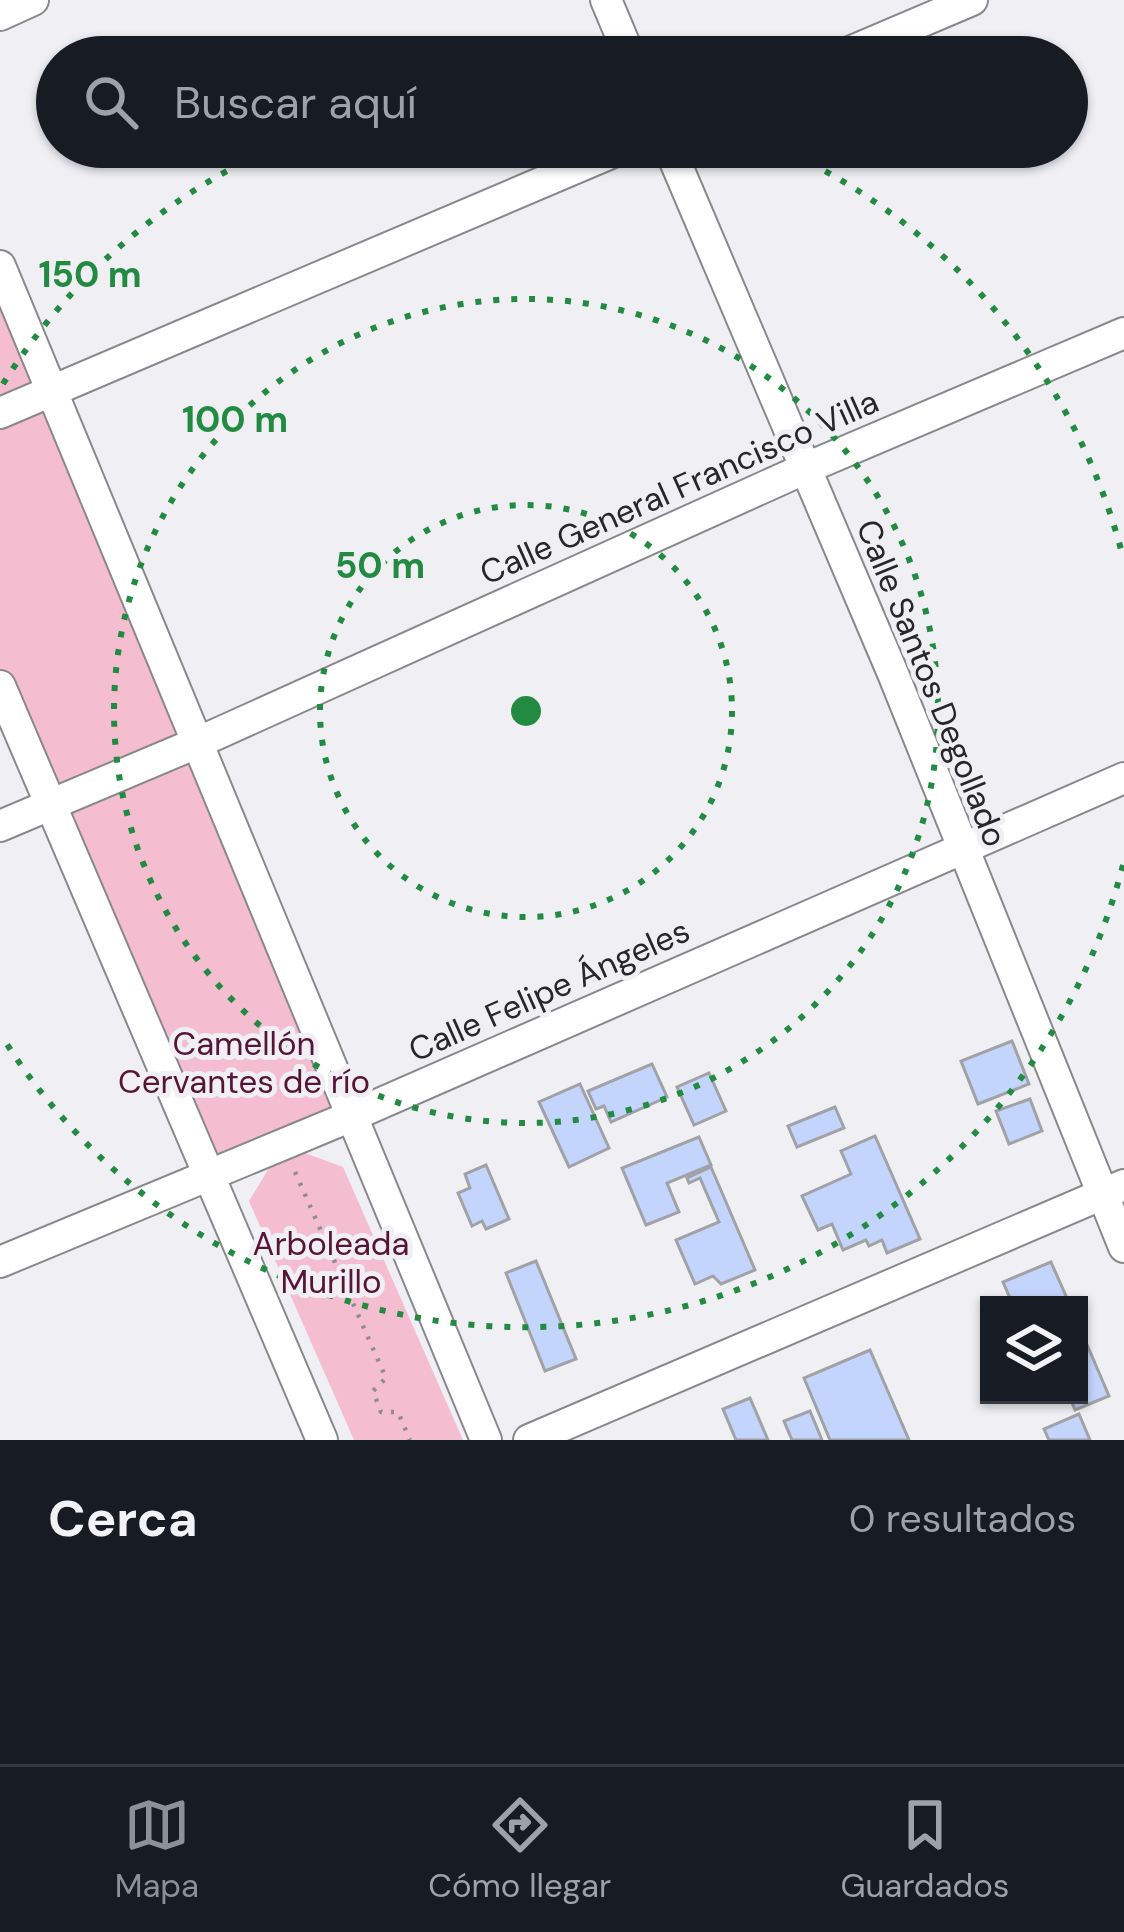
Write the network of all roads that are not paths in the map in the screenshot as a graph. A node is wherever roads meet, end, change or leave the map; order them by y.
1 (33, 0) edge
2 (606, 0) edge
3 (972, 0) edge
4 (0, 15) edge
5 (621, 36) edge
6 (887, 36) edge
7 (576, 168) edge
8 (678, 168) edge
9 (0, 266) edge
10 (1124, 333) edge
11 (52, 392) junction
12 (0, 413) edge
13 (804, 469) junction
14 (0, 686) edge
15 (199, 742) junction
16 (1124, 778) edge
17 (50, 807) junction
18 (0, 826) edge
19 (961, 848) junction
20 (354, 1114) junction
21 (210, 1176) junction
22 (1113, 1190) edge
23 (1124, 1247) edge
24 (0, 1262) edge
25 (322, 1440) edge
26 (486, 1440) edge
27 (529, 1440) edge

1 - 4 street
2 - 5 street
3 - 6 street
7 - 11 street
8 - 13 street, Calle Santos Degollado
9 - 11 street
10 - 13 street, Calle General Francisco Villa
11 - 12 street
11 - 15 street
13 - 15 street, Calle General Francisco Villa
13 - 19 street, Calle Santos Degollado
14 - 17 street
15 - 17 street, Calle General Francisco Villa
15 - 20 street
16 - 19 street, Calle Felipe Ángeles
17 - 18 street, Calle General Francisco Villa
17 - 21 street
19 - 20 street, Calle Felipe Ángeles
19 - 22 street, Calle Santos Degollado
20 - 21 street, Calle Felipe Ángeles
20 - 26 street
21 - 24 street, Calle Felipe Ángeles
21 - 25 street
22 - 23 street, Calle Santos Degollado
22 - 27 street

